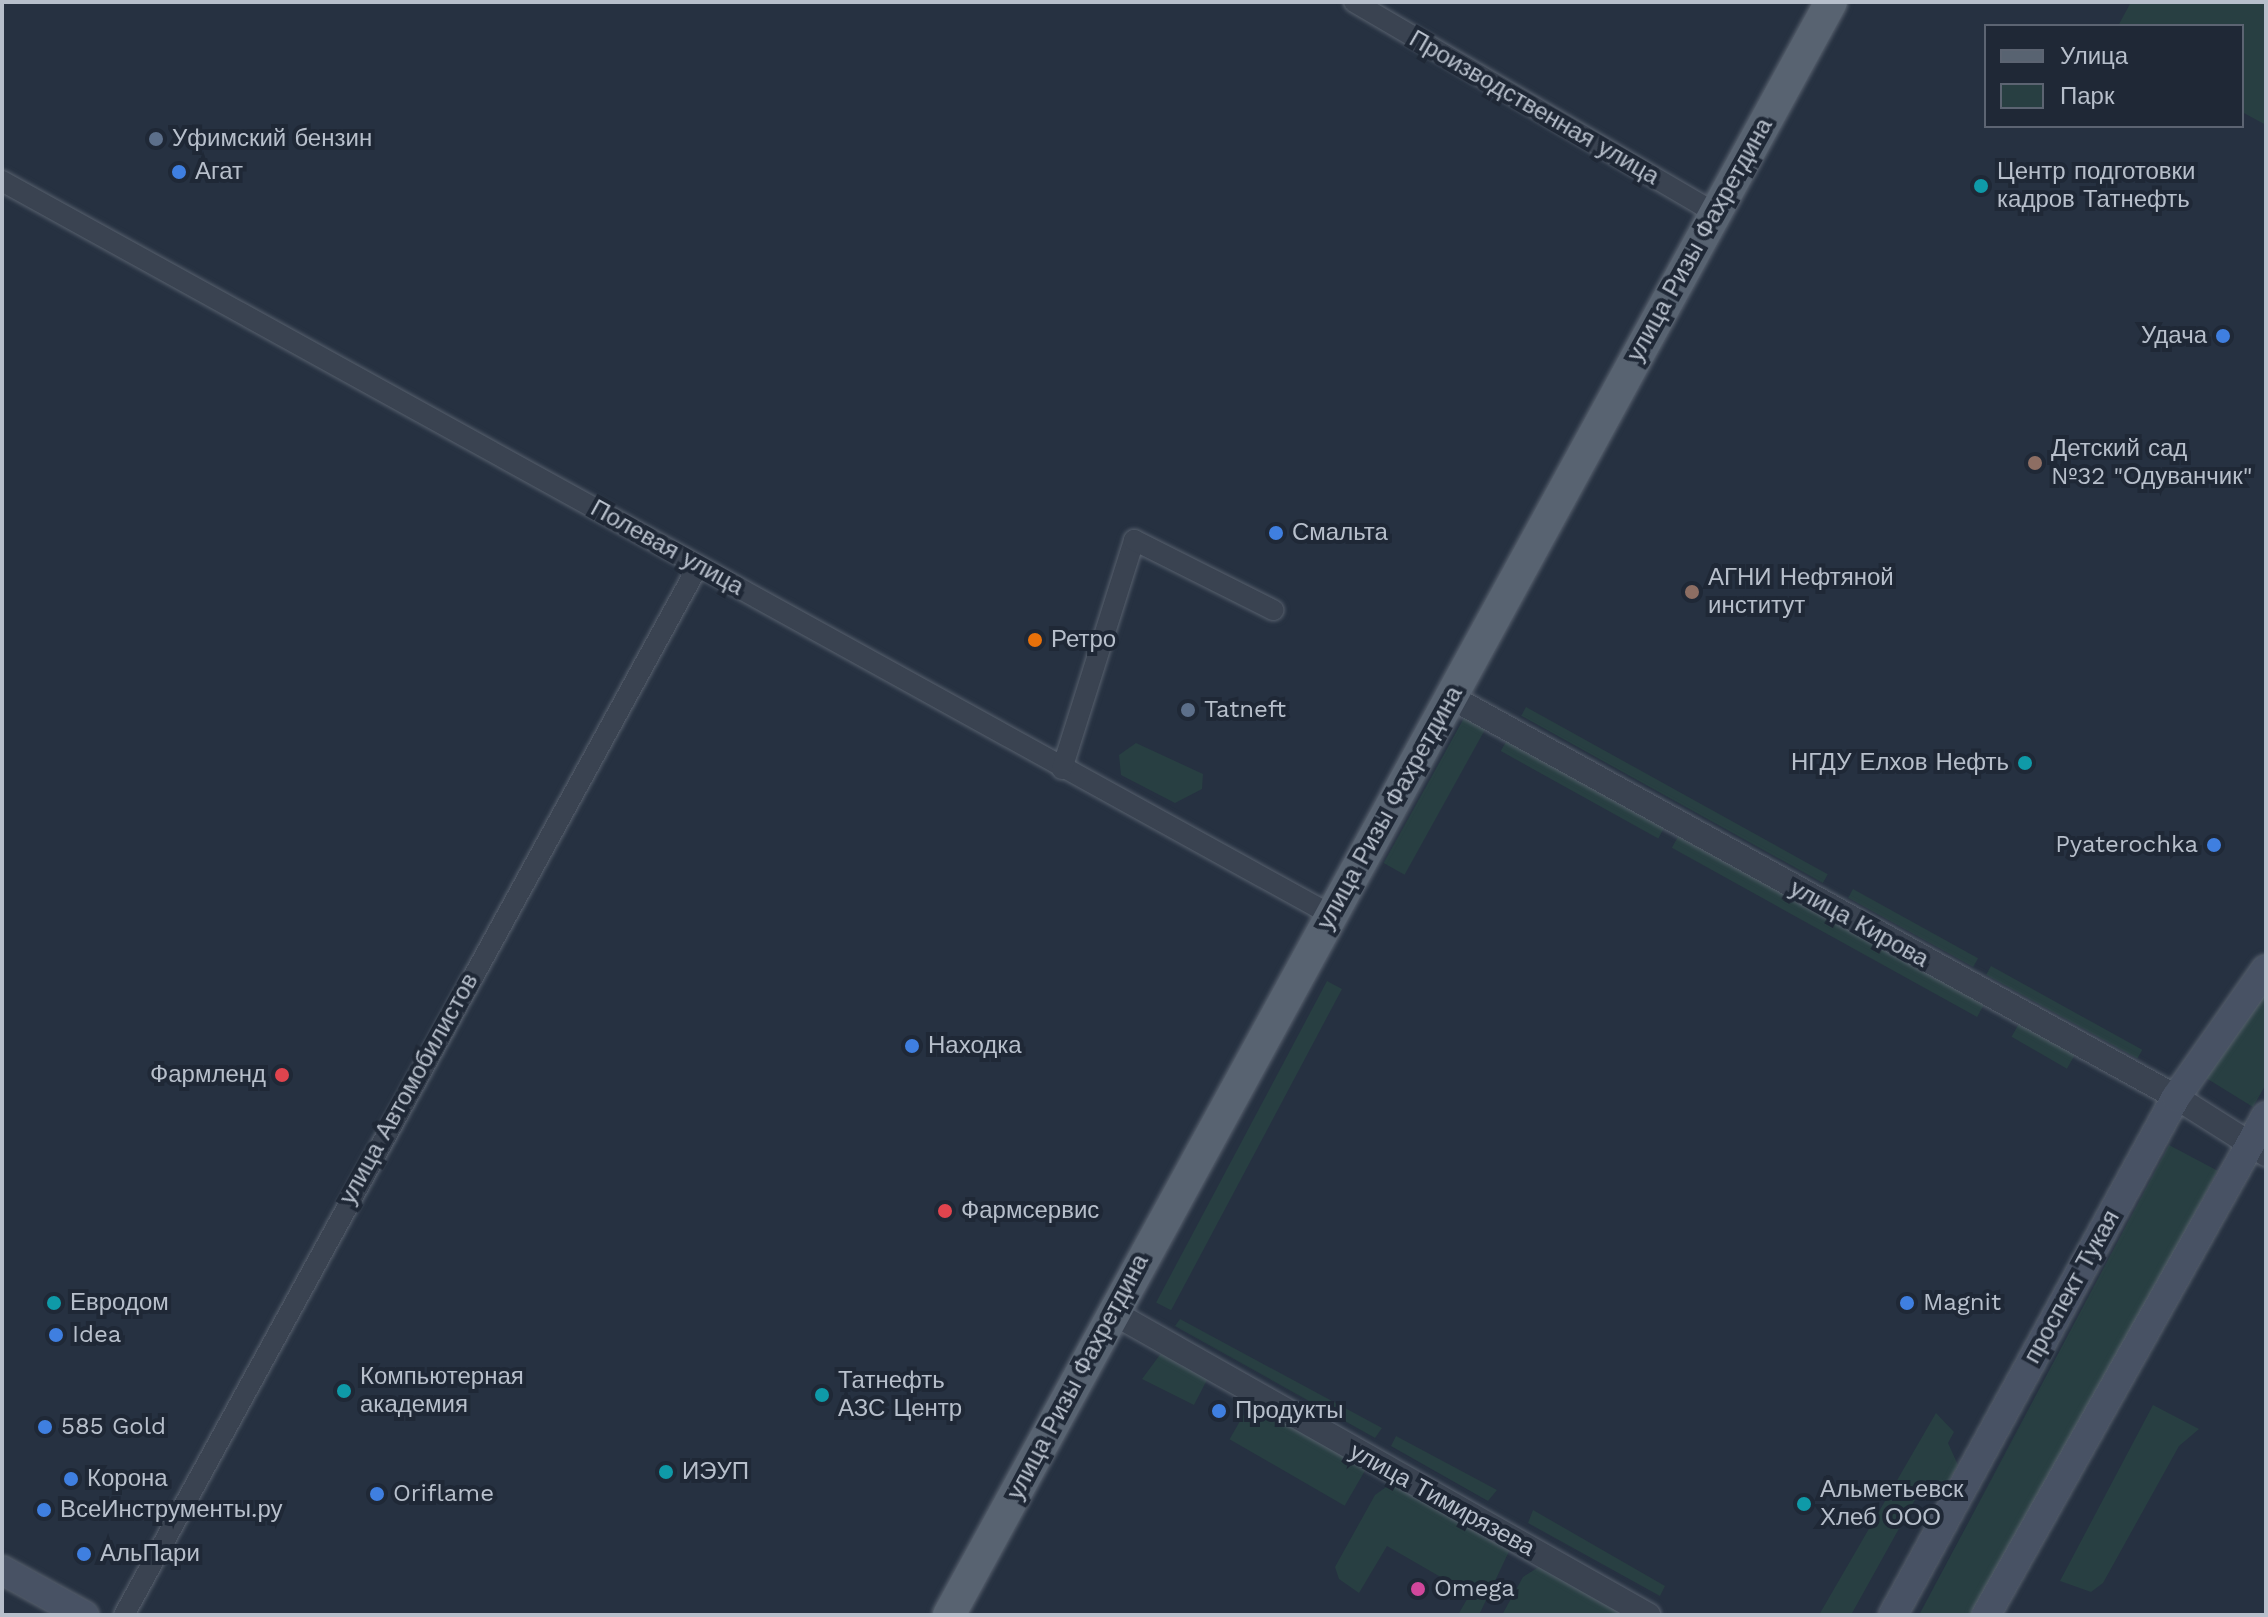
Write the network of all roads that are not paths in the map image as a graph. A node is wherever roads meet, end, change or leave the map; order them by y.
1 (1354, 2) edge
2 (1831, 2) edge
3 (2, 181) edge
4 (1715, 213) junction
5 (698, 566) junction
6 (1273, 610) dead end
7 (1451, 697) junction
8 (1062, 769) junction
9 (1331, 915) junction
10 (2266, 969) edge
11 (2176, 1097) junction
12 (2266, 1116) edge
13 (2258, 1149) edge
14 (1112, 1312) junction
15 (2, 1570) edge
16 (84, 1615) edge
17 (124, 1615) edge
18 (949, 1615) edge
19 (1648, 1615) edge
20 (1893, 1615) edge
21 (1986, 1615) edge

1 - 4 street, Производственная улица
2 - 4 main road, улица Ризы Фахретдина
3 - 5 street, Полевая улица
4 - 7 main road, улица Ризы Фахретдина
5 - 8 street, Полевая улица
5 - 17 street, улица Автомобилистов
6 - 8 street
7 - 9 main road, улица Ризы Фахретдина
7 - 11 street, улица Кирова
8 - 9 street, Полевая улица
9 - 14 main road, улица Ризы Фахретдина
10 - 11 main road, проспект Тукая
11 - 13 street, улица Кирова
11 - 20 main road, проспект Тукая
12 - 13 main road
13 - 21 main road
14 - 18 main road, улица Ризы Фахретдина
14 - 19 street, улица Тимирязева
15 - 16 main road

